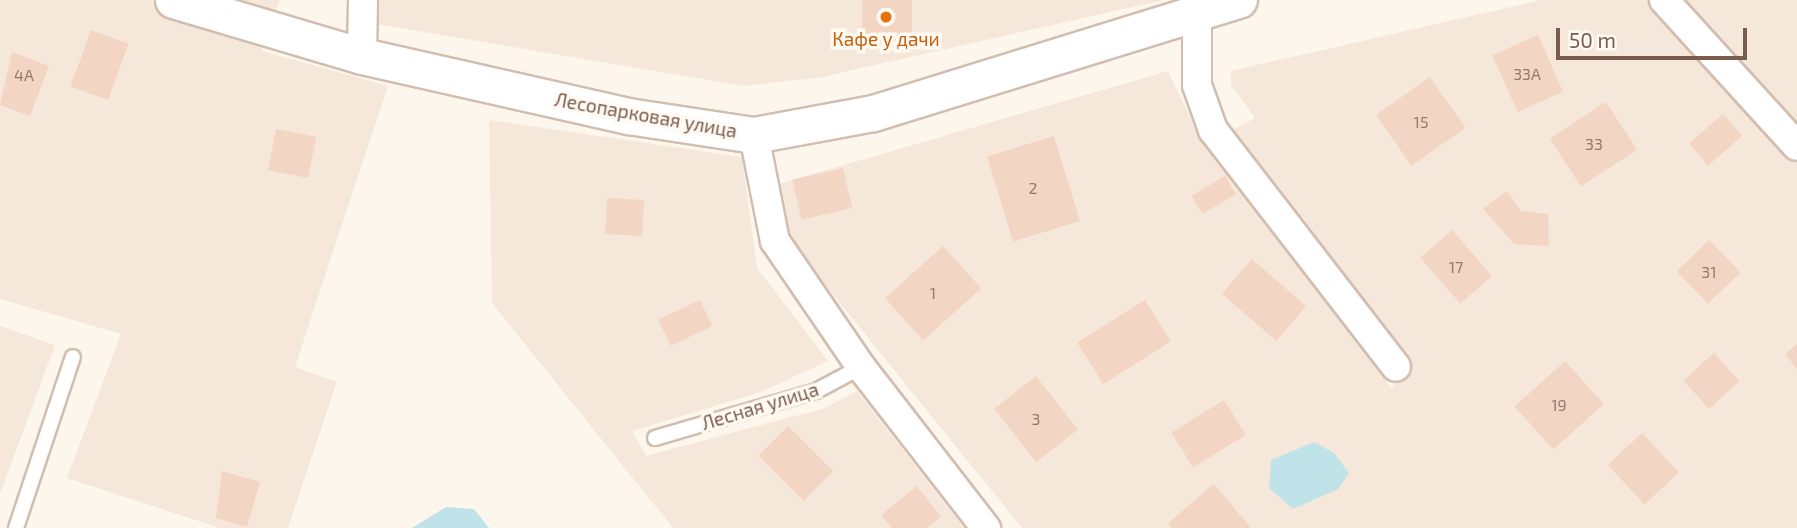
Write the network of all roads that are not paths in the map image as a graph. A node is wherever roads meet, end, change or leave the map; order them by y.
1 (173, 0) edge
2 (363, 0) edge
3 (1239, 0) edge
4 (1664, 0) edge
5 (1198, 5) edge
6 (362, 56) junction
7 (754, 135) junction
8 (1797, 146) edge
9 (73, 356) dead end
10 (862, 367) junction
11 (1395, 367) dead end
12 (655, 438) dead end
13 (16, 528) edge
14 (986, 528) edge

1 - 6 street, Лесопарковая улица
2 - 6 street
3 - 5 street, Лесопарковая улица
4 - 8 street
5 - 7 street, Лесопарковая улица
5 - 11 street
6 - 7 street, Лесопарковая улица
7 - 10 street
9 - 13 lane
10 - 12 lane, Лесная улица
10 - 14 street

